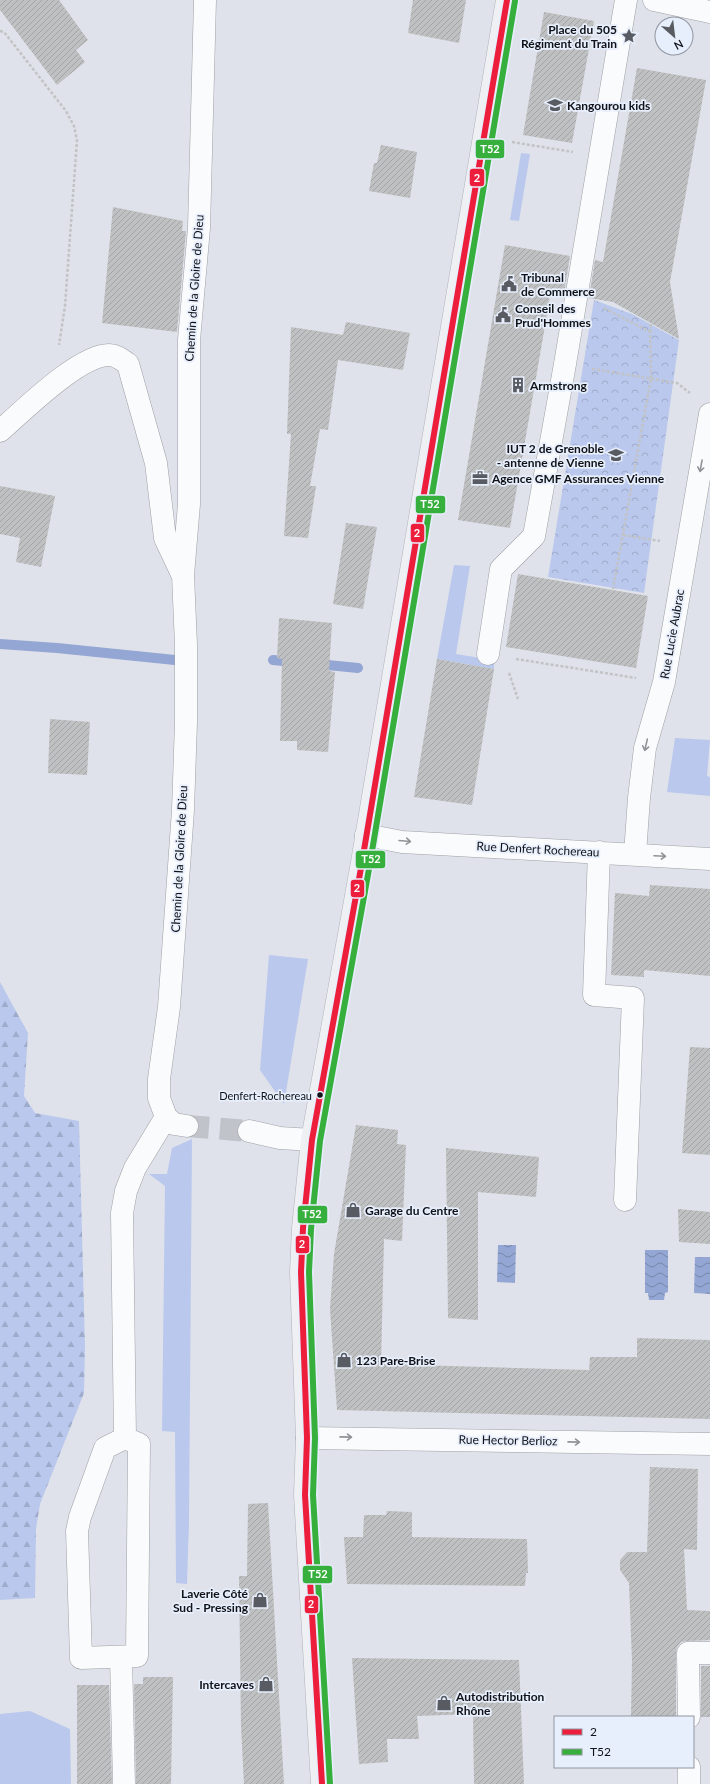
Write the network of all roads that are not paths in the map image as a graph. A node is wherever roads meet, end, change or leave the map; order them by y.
1 (205, 0) edge
2 (507, 0) edge
3 (626, 0) edge
4 (654, 0) edge
5 (710, 12) edge
6 (710, 414) edge
7 (0, 431) edge
8 (183, 575) junction
9 (488, 654) dead end
10 (366, 835) junction
11 (599, 852) junction
12 (635, 854) junction
13 (710, 859) edge
14 (166, 1117) junction
15 (187, 1126) tunnel mouth
16 (249, 1131) tunnel mouth
17 (312, 1140) junction
18 (625, 1200) dead end
19 (125, 1438) junction
20 (307, 1438) junction
21 (710, 1444) edge
22 (710, 1653) edge
23 (121, 1657) junction
24 (689, 1716) edge
25 (689, 1768) edge
26 (124, 1784) edge
27 (322, 1784) edge
28 (689, 1784) edge

1 - 8 street, Chemin de la Gloire de Dieu
2 - 10 main road
3 - 9 street
4 - 5 street
6 -> 12 street, Rue Lucie Aubrac
7 - 8 street, Chemin de la Gloire de Dieu
8 - 14 street, Chemin de la Gloire de Dieu
10 -> 11 street, Rue Denfert Rochereau
10 - 17 main road
11 - 12 street, Rue Denfert Rochereau
11 - 18 street
12 -> 13 street, Rue Denfert Rochereau
14 - 15 street
14 - 19 street
16 - 17 street
17 - 20 main road
19 - 23 street
19 - 23 street
20 -> 21 street, Rue Hector Berlioz
20 - 27 main road
22 - 24 street
23 - 26 street
25 - 28 street

